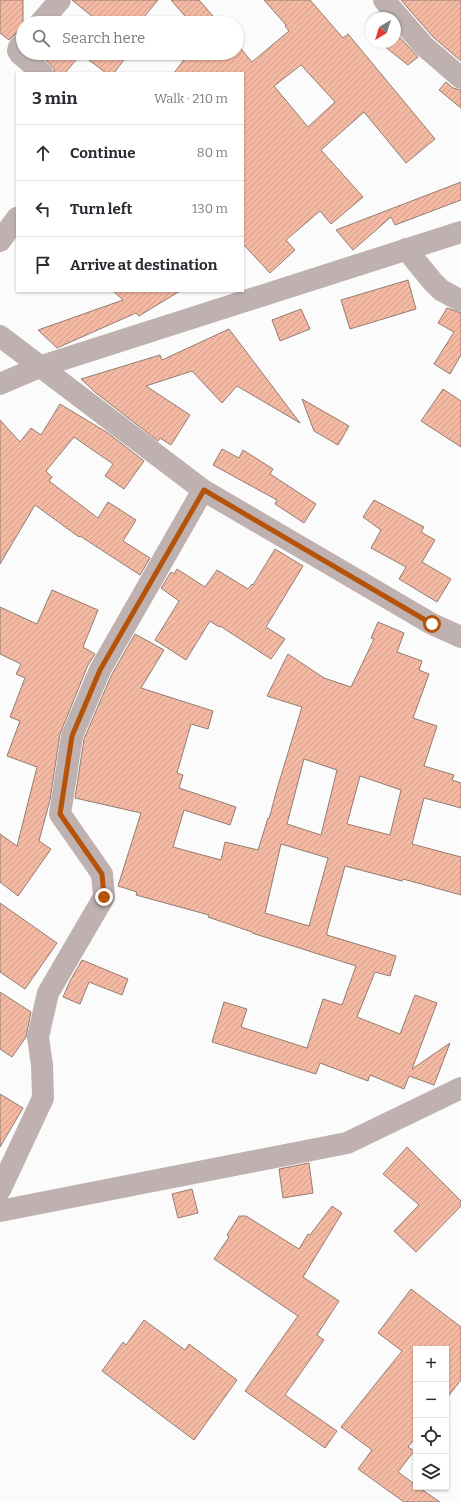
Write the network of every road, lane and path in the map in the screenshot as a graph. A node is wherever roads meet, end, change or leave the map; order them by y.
1 (60, 0) edge
2 (384, 0) edge
3 (46, 16) edge
4 (27, 60) edge
5 (41, 72) edge
6 (461, 78) edge
7 (16, 219) edge
8 (461, 232) edge
9 (0, 241) edge
10 (406, 249) junction
11 (461, 301) edge
12 (0, 336) edge
13 (42, 366) junction
14 (0, 384) edge
15 (204, 490) junction
16 (461, 637) edge
17 (461, 1088) edge
18 (0, 1190) edge
19 (0, 1211) edge

1 - 3 street
2 - 6 street
4 - 5 street
7 - 9 street
8 - 10 street
10 - 11 street
10 - 13 street
12 - 13 street
13 - 14 street
13 - 15 street
15 - 16 street
15 - 18 street
17 - 19 street

